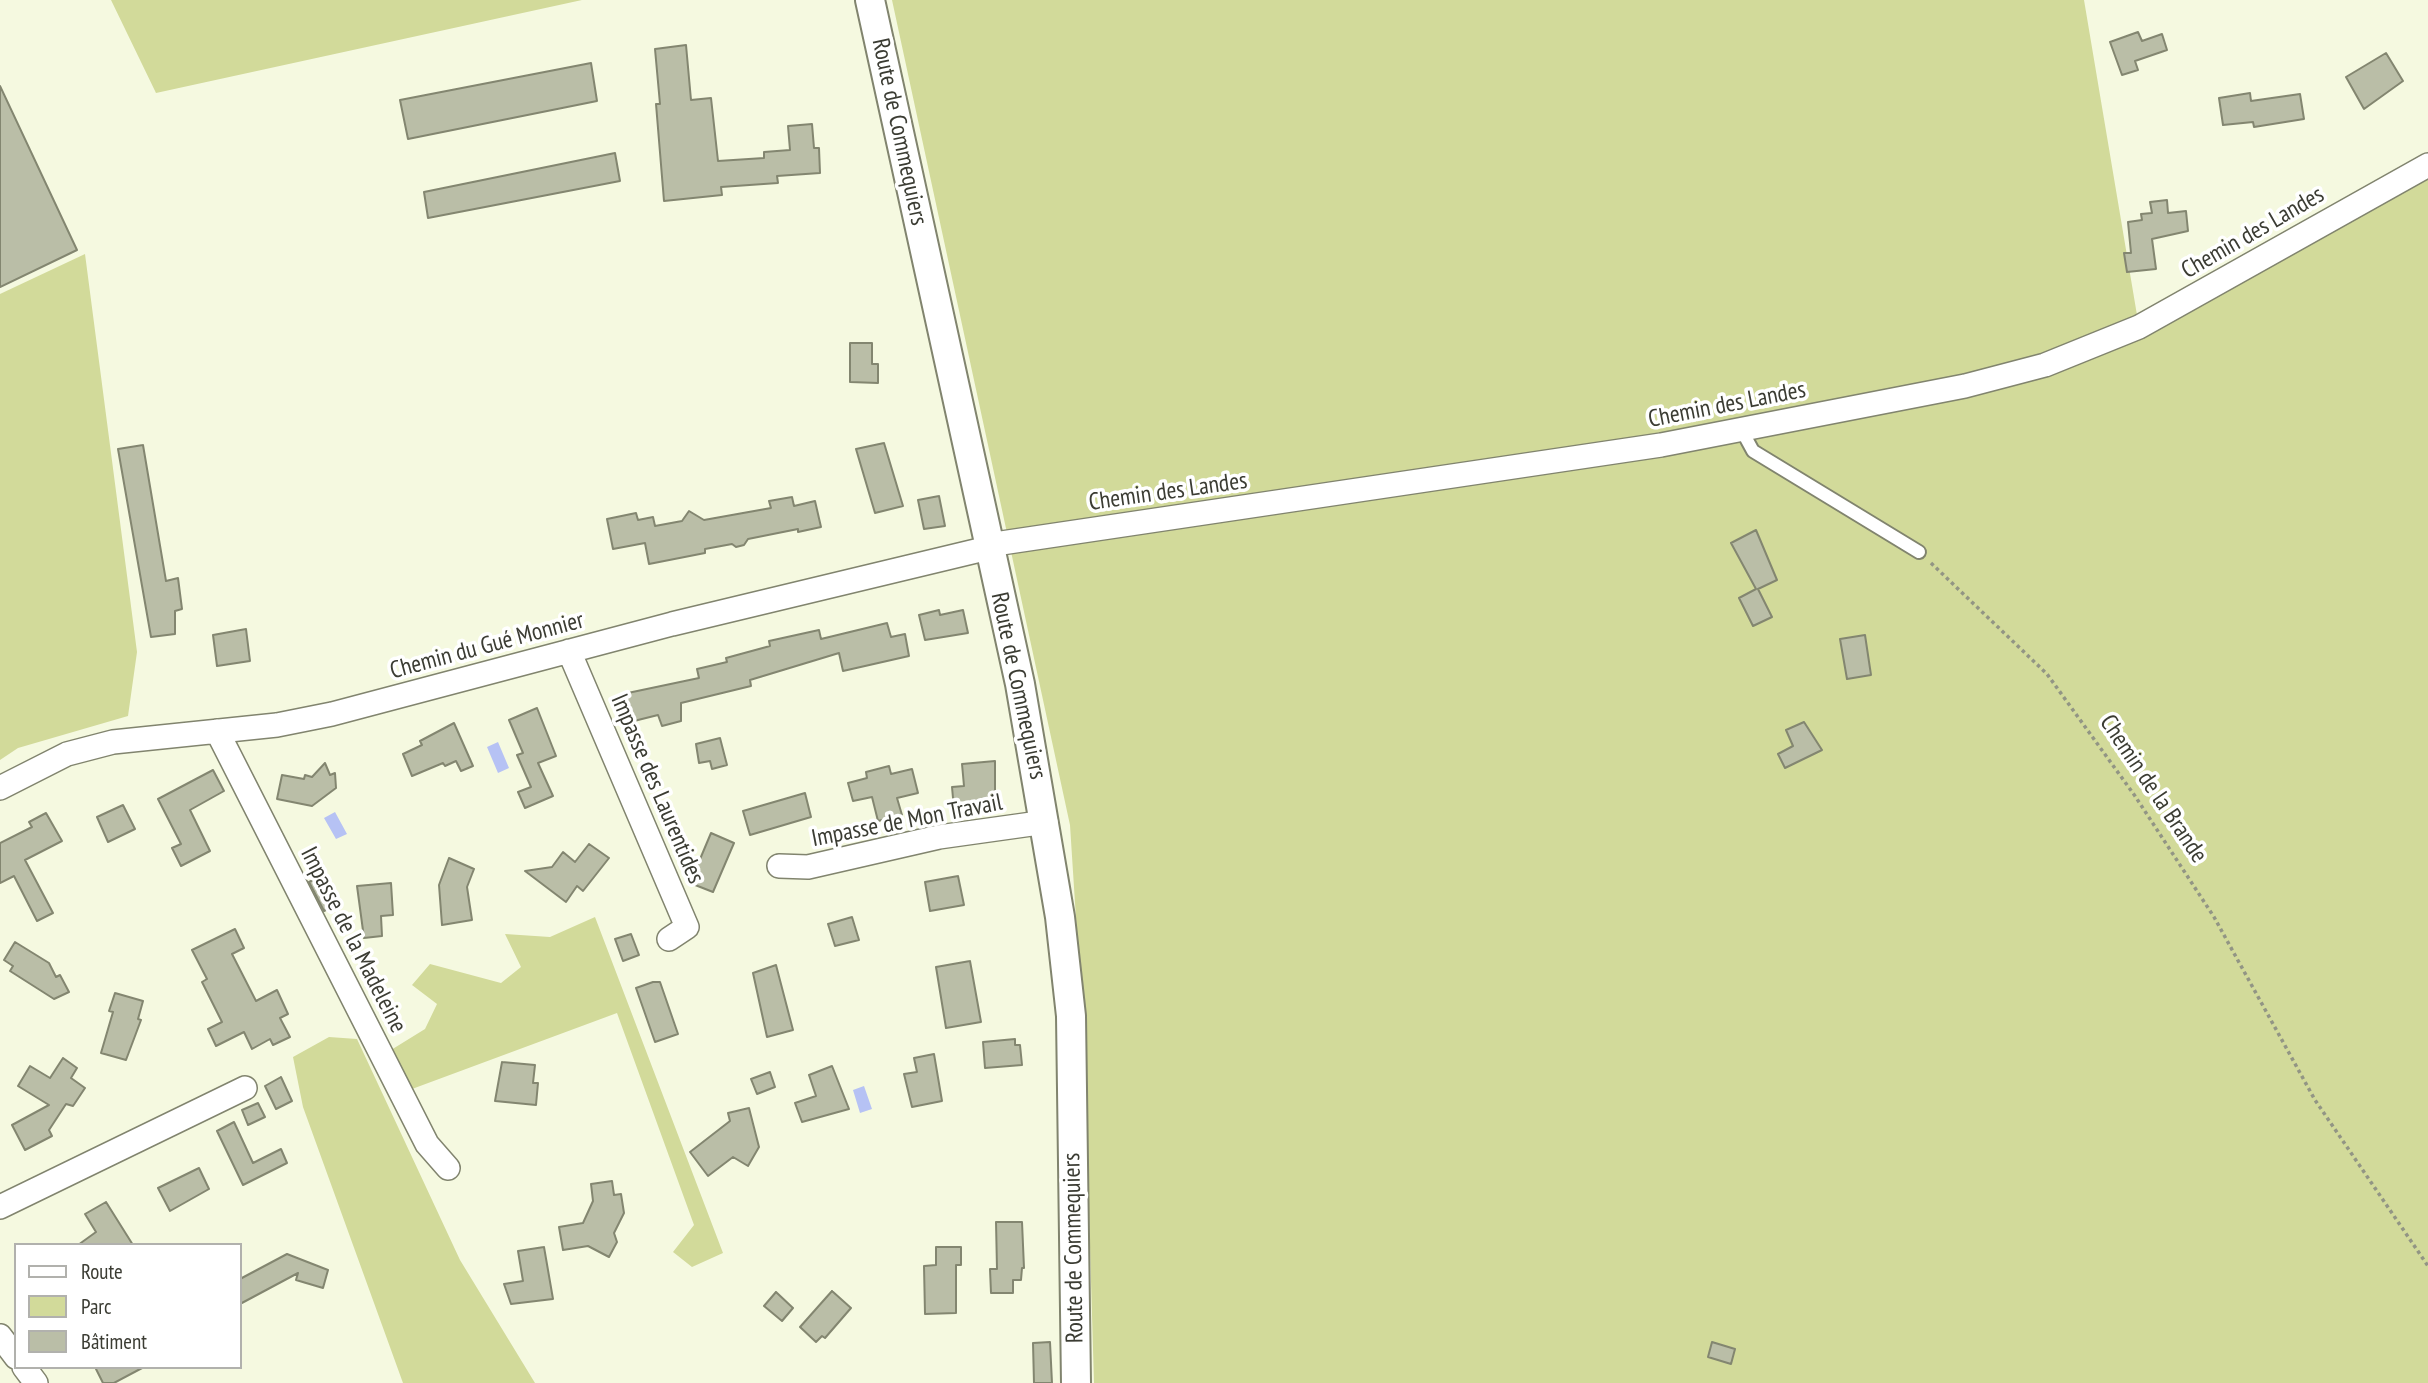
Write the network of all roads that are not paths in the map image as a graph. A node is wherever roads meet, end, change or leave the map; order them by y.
1 (870, 0) edge
2 (2428, 165) edge
3 (1741, 429) junction
4 (988, 545) junction
5 (1919, 552) road end
6 (569, 651) junction
7 (217, 731) junction
8 (0, 788) edge
9 (1046, 822) junction
10 (779, 866) dead end
11 (669, 939) dead end
12 (245, 1088) dead end
13 (448, 1168) dead end
14 (0, 1207) edge
15 (0, 1336) edge
16 (14, 1354) edge
17 (1076, 1383) edge

1 - 4 street, Route de Commequiers
2 - 3 street, Chemin des Landes
3 - 4 street, Chemin des Landes
3 - 5 lane
4 - 6 street, Chemin du Gué Monnier
4 - 9 street, Route de Commequiers
6 - 7 street, Chemin du Gué Monnier
6 - 11 street, Impasse des Laurentides
7 - 8 street, Chemin du Gué Monnier
7 - 13 street, Impasse de la Madeleine
9 - 10 street, Impasse de Mon Travail
9 - 17 street, Route de Commequiers
12 - 14 street
15 - 16 street

